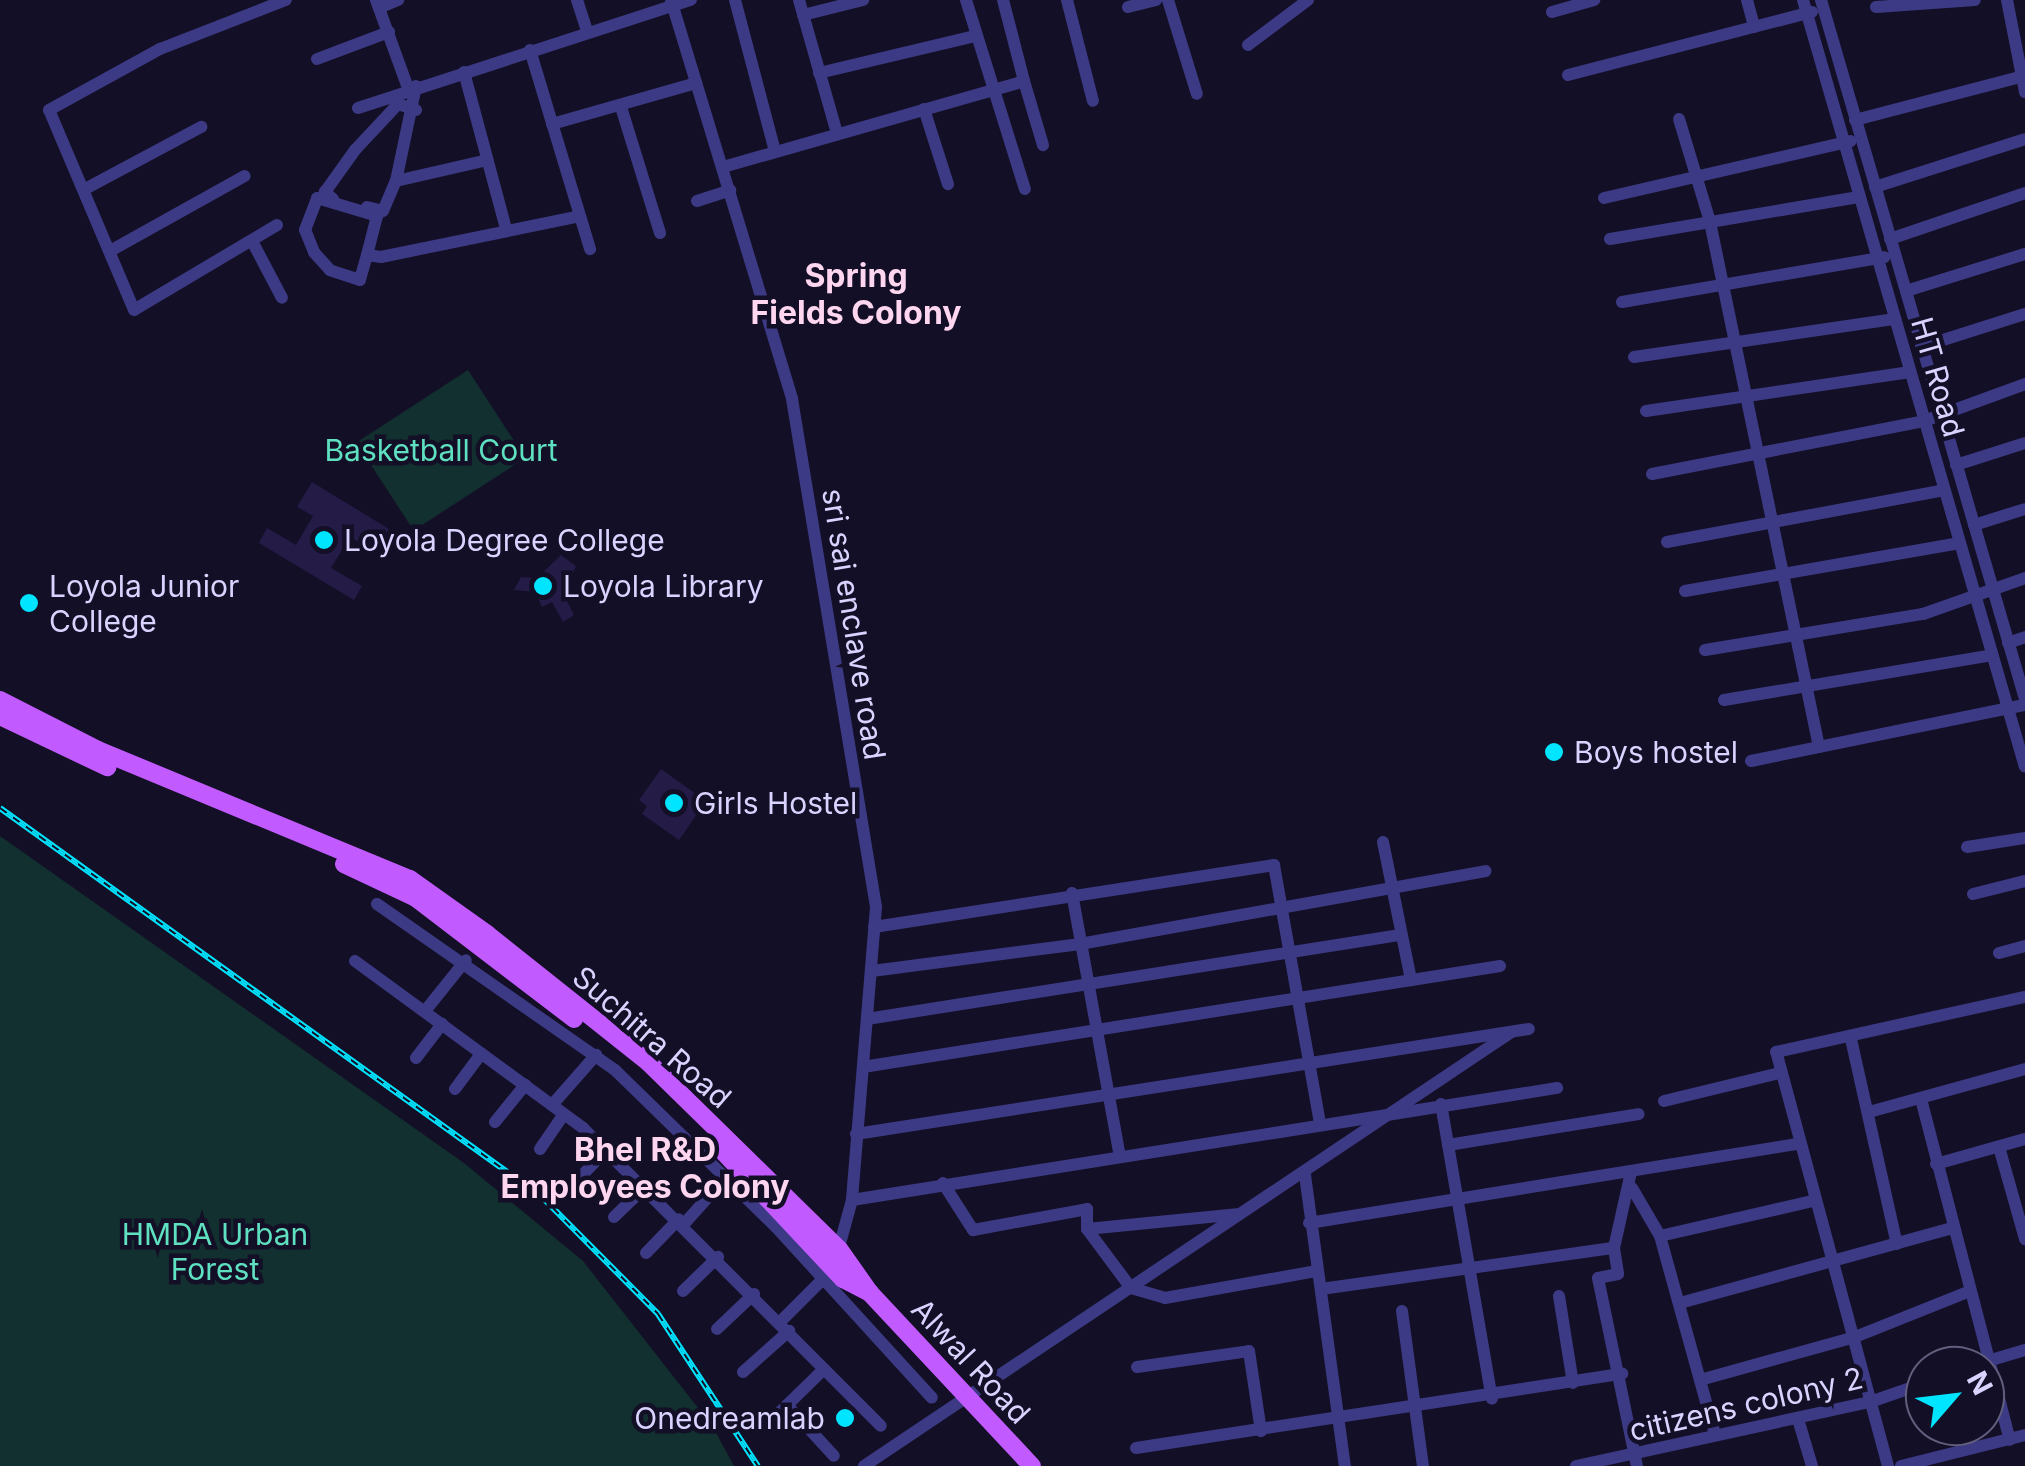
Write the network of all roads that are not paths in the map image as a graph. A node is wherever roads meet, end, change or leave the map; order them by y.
1 (286, 0) edge
2 (398, 0) edge
3 (577, 0) edge
4 (691, 0) edge
5 (735, 0) edge
6 (799, 0) edge
7 (863, 0) edge
8 (966, 0) edge
9 (1003, 0) edge
10 (1067, 0) edge
11 (1156, 0) edge
12 (1168, 0) edge
13 (1308, 0) edge
14 (1594, 0) edge
15 (1747, 0) edge
16 (1974, 0) edge
17 (2007, 0) edge
18 (672, 2) edge
19 (378, 4) edge
20 (1822, 5) edge
21 (1805, 6) edge
22 (1128, 7) dead end
23 (1876, 7) dead end
24 (1552, 12) dead end
25 (803, 15) junction
26 (1754, 27) junction
27 (587, 31) junction
28 (389, 32) junction
29 (976, 36) junction
30 (1248, 44) dead end
31 (2019, 44) edge
32 (530, 50) junction
33 (317, 60) dead end
34 (464, 72) junction
35 (820, 72) junction
36 (1568, 75) dead end
37 (2020, 77) junction
38 (1024, 80) junction
39 (696, 82) junction
40 (412, 87) junction
41 (991, 92) junction
42 (2025, 92) edge
43 (1197, 94) dead end
44 (1093, 101) dead end
45 (621, 107) junction
46 (358, 108) dead end
47 (416, 110) junction
48 (924, 110) junction
49 (1680, 119) dead end
50 (1855, 120) junction
51 (552, 124) junction
52 (201, 127) dead end
53 (837, 133) junction
54 (1860, 138) junction
55 (2025, 139) edge
56 (1843, 143) junction
57 (1042, 145) dead end
58 (775, 151) junction
59 (488, 160) junction
60 (723, 167) junction
61 (1697, 175) junction
62 (245, 176) dead end
63 (396, 180) junction
64 (948, 184) dead end
65 (1875, 187) junction
66 (84, 189) junction
67 (1025, 189) dead end
68 (730, 190) junction
69 (2025, 193) edge
70 (1858, 197) junction
71 (1604, 198) dead end
72 (697, 202) dead end
73 (580, 216) junction
74 (1710, 222) junction
75 (278, 226) dead end
76 (506, 229) junction
77 (660, 234) dead end
78 (1890, 238) junction
79 (1610, 239) dead end
80 (252, 240) junction
81 (590, 249) dead end
82 (110, 251) junction
83 (2025, 254) edge
84 (367, 255) junction
85 (1896, 256) junction
86 (1878, 258) junction
87 (1722, 282) junction
88 (1906, 291) junction
89 (282, 298) dead end
90 (1622, 302) dead end
91 (2025, 314) edge
92 (1895, 319) junction
93 (1734, 339) junction
94 (1921, 347) junction
95 (1634, 357) dead end
96 (1910, 372) junction
97 (2025, 384) edge
98 (1747, 398) junction
99 (1646, 411) dead end
100 (1940, 412) junction
101 (1924, 422) junction
102 (2025, 443) edge
103 (1760, 459) junction
104 (1956, 465) junction
105 (1652, 474) dead end
106 (1944, 490) junction
107 (2025, 509) edge
108 (1772, 519) junction
109 (1974, 525) junction
110 (1667, 542) dead end
111 (1960, 543) junction
112 (1783, 575) junction
113 (2025, 578) edge
114 (1992, 590) junction
115 (1685, 591) dead end
116 (1976, 598) junction
117 (1795, 630) junction
118 (2025, 637) edge
119 (2008, 643) junction
120 (1705, 650) dead end
121 (1992, 655) junction
122 (1806, 685) junction
123 (0, 700) edge
124 (1724, 700) dead end
125 (2025, 702) edge
126 (2010, 710) junction
127 (0, 716) edge
128 (1819, 747) junction
129 (1752, 760) dead end
130 (2025, 768) edge
131 (2025, 838) edge
132 (1383, 842) dead end
133 (1967, 847) dead end
134 (346, 859) junction
135 (1484, 871) dead end
136 (2025, 881) edge
137 (1390, 890) junction
138 (1072, 893) junction
139 (1973, 894) dead end
140 (376, 904) dead end
141 (1283, 910) junction
142 (874, 928) junction
143 (1400, 934) junction
144 (1080, 944) junction
145 (2025, 946) edge
146 (1290, 953) junction
147 (1999, 953) dead end
148 (466, 960) junction
149 (355, 961) dead end
150 (1500, 966) dead end
151 (872, 971) junction
152 (1411, 980) junction
153 (1084, 984) junction
154 (2025, 997) edge
155 (1300, 1000) junction
156 (425, 1011) junction
157 (867, 1019) junction
158 (442, 1024) junction
159 (1529, 1029) dead end
160 (1096, 1030) junction
161 (1510, 1033) junction
162 (1851, 1039) junction
163 (481, 1054) junction
164 (596, 1055) junction
165 (416, 1058) dead end
166 (1310, 1061) junction
167 (863, 1067) junction
168 (2025, 1069) edge
169 (1780, 1073) junction
170 (525, 1085) junction
171 (1556, 1088) dead end
172 (455, 1089) dead end
173 (1107, 1094) junction
174 (1921, 1099) junction
175 (1664, 1101) dead end
176 (552, 1104) junction
177 (1441, 1104) junction
178 (1402, 1112) junction
179 (1869, 1112) junction
180 (564, 1114) junction
181 (1639, 1114) dead end
182 (495, 1122) dead end
183 (1320, 1123) junction
184 (856, 1134) junction
185 (2025, 1139) edge
186 (1801, 1143) junction
187 (1448, 1145) junction
188 (1999, 1147) junction
189 (540, 1148) dead end
190 (606, 1150) junction
191 (1120, 1156) junction
192 (1936, 1164) junction
193 (1631, 1172) junction
194 (1306, 1175) junction
195 (727, 1176) junction
196 (943, 1183) junction
197 (574, 1184) dead end
198 (645, 1187) junction
199 (1632, 1188) junction
200 (1458, 1199) junction
201 (852, 1200) junction
202 (1813, 1201) junction
203 (1242, 1214) junction
204 (614, 1216) dead end
205 (682, 1222) junction
206 (1309, 1223) junction
207 (1952, 1228) junction
208 (1087, 1229) junction
209 (1660, 1236) junction
210 (2025, 1239) edge
211 (1896, 1244) junction
212 (1614, 1248) junction
213 (840, 1249) junction
214 (646, 1253) dead end
215 (718, 1257) junction
216 (1832, 1265) junction
217 (1470, 1268) junction
218 (1316, 1271) junction
219 (829, 1274) junction
220 (1131, 1288) junction
221 (1321, 1288) junction
222 (683, 1291) dead end
223 (1970, 1291) junction
224 (870, 1293) junction
225 (754, 1294) junction
226 (1559, 1296) dead end
227 (1680, 1303) junction
228 (1402, 1311) dead end
229 (785, 1327) junction
230 (718, 1329) dead end
231 (1855, 1337) junction
232 (1986, 1346) edge
233 (1137, 1367) dead end
234 (824, 1370) junction
235 (743, 1372) dead end
236 (1622, 1374) junction
237 (1700, 1380) junction
238 (1573, 1383) junction
239 (1905, 1390) edge
240 (932, 1398) dead end
241 (1492, 1399) junction
242 (968, 1401) junction
243 (1873, 1402) junction
244 (1417, 1410) junction
245 (1338, 1418) junction
246 (1798, 1419) junction
247 (2005, 1420) edge
248 (880, 1426) dead end
249 (1261, 1431) junction
250 (1715, 1434) junction
251 (2025, 1435) edge
252 (2010, 1440) junction
253 (1136, 1448) dead end
254 (834, 1456) dead end
255 (1637, 1460) edge
256 (864, 1466) edge
257 (1032, 1466) edge
258 (1345, 1466) edge
259 (1422, 1466) edge
260 (1576, 1466) edge
261 (1812, 1466) edge
262 (1888, 1466) edge
263 (1902, 1466) edge

1 - 66 street
2 - 19 street
3 - 27 street
4 - 18 street
5 - 58 street
6 - 25 street
7 - 25 street
8 - 29 street
9 - 38 street
10 - 44 street
11 - 22 street
12 - 43 street
13 - 30 street
14 - 24 street
15 - 26 street
16 - 23 street
17 - 31 street
18 - 27 street
18 - 39 street, sri sai enclave road
19 - 28 street
20 - 21 street
20 - 50 street, HT Road
21 - 26 street
21 - 56 street, HT Road
25 - 35 street
26 - 36 street
27 - 32 street
28 - 33 street
28 - 40 street
29 - 35 street
29 - 41 street
31 - 37 street
32 - 34 street
32 - 51 street
34 - 40 street
34 - 59 street
35 - 53 street
37 - 42 street
37 - 50 street
38 - 41 street
38 - 57 street
39 - 45 street
39 - 60 street, sri sai enclave road
40 - 46 street
40 - 47 street
41 - 48 street
41 - 67 street
45 - 51 street
45 - 77 street
47 - 63 street
47 - 63 street
48 - 53 street
48 - 64 street
49 - 61 street
50 - 54 street, HT Road
51 - 73 street
52 - 66 street
53 - 58 street
54 - 56 street
54 - 65 street, HT Road
55 - 65 street
56 - 61 street
56 - 70 street, HT Road
58 - 60 street
59 - 63 street
59 - 76 street
60 - 68 street, sri sai enclave road
61 - 71 street
61 - 74 street
62 - 82 street
65 - 78 street, HT Road
66 - 82 street
68 - 72 street
68 - 142 street, sri sai enclave road
69 - 78 street
70 - 74 street
70 - 86 street, HT Road
73 - 76 street
73 - 81 street
74 - 79 street
74 - 87 street
75 - 80 street
76 - 84 street
78 - 85 street, HT Road
80 - 82 street
80 - 89 street
83 - 88 street
84 - 84 street
85 - 86 street
85 - 88 street, HT Road
86 - 87 street
86 - 92 street, HT Road
87 - 90 street
87 - 93 street
88 - 94 street, HT Road
91 - 94 street
92 - 93 street
92 - 96 street, HT Road
93 - 95 street
93 - 98 street
94 - 100 street, HT Road
96 - 98 street
96 - 101 street, HT Road
97 - 100 street
98 - 99 street
98 - 103 street
100 - 101 street
100 - 104 street, HT Road
101 - 103 street
101 - 106 street, HT Road
102 - 104 street
103 - 105 street
103 - 108 street
104 - 109 street, HT Road
106 - 108 street
106 - 111 street, HT Road
107 - 109 street
108 - 110 street
108 - 112 street
109 - 114 street, HT Road
111 - 112 street
111 - 116 street, HT Road
112 - 115 street
112 - 117 street
113 - 114 street
114 - 116 street
114 - 119 street, HT Road
116 - 117 street
116 - 121 street, HT Road
117 - 120 street
117 - 122 street
118 - 119 street
119 - 125 street, HT Road
121 - 122 street
121 - 126 street, HT Road
122 - 124 street
122 - 128 street
123 - 134 main road, Suchitra Road
125 - 126 street
126 - 128 street
126 - 130 street, HT Road
127 - 134 main road, Suchitra Road
128 - 129 street
131 - 133 street
132 - 137 street
134 - 213 main road, Suchitra Road
134 - 219 main road, Suchitra Road
135 - 137 street
136 - 139 street
137 - 141 street
137 - 143 street
138 - 141 street
138 - 142 street
138 - 144 street
140 - 148 street
141 - 144 street
141 - 146 street
142 - 151 street, sri sai enclave road
143 - 146 street
143 - 152 street
144 - 151 street
144 - 153 street
145 - 147 street
146 - 153 street
146 - 155 street
148 - 156 street
148 - 164 street
149 - 156 street
150 - 152 street
151 - 157 street, sri sai enclave road
152 - 155 street
153 - 157 street
153 - 160 street
154 - 162 street
155 - 160 street
155 - 166 street
156 - 158 street
157 - 167 street, sri sai enclave road
158 - 163 street
158 - 165 street
159 - 161 street
160 - 167 street
160 - 173 street
161 - 166 street
161 - 178 street
162 - 169 street
162 - 179 street
163 - 170 street
163 - 172 street
164 - 176 street
164 - 195 street
166 - 173 street
166 - 183 street
167 - 184 street, sri sai enclave road
168 - 174 street
169 - 175 street
169 - 186 street
170 - 176 street
170 - 182 street
171 - 177 street
173 - 184 street
173 - 191 street
174 - 179 street
174 - 192 street
176 - 180 street
177 - 178 street
177 - 187 street
178 - 183 street
178 - 194 street
179 - 211 street
180 - 189 street
180 - 190 street
181 - 187 street
183 - 191 street
184 - 201 street, sri sai enclave road
185 - 188 street
186 - 193 street
186 - 202 street
187 - 200 street
188 - 192 street
188 - 210 street
190 - 197 street
190 - 198 street
191 - 196 street
192 - 207 street
193 - 199 street
193 - 200 street
194 - 203 street
194 - 206 street
195 - 205 street
195 - 219 street
196 - 201 street
196 - 208 street
198 - 204 street
198 - 205 street
199 - 209 street
199 - 212 street
200 - 206 street
200 - 217 street
201 - 213 street, sri sai enclave road
202 - 209 street
202 - 216 street
203 - 208 street
203 - 220 street
205 - 214 street
205 - 215 street
206 - 218 street
207 - 211 street
207 - 223 street
208 - 220 street
209 - 227 street
211 - 216 street
212 - 217 street
212 - 236 street
213 - 219 street, sri sai enclave road
213 - 224 main road, Suchitra Road
215 - 222 street
215 - 225 street
216 - 227 street
216 - 231 street
217 - 221 street
217 - 241 street
218 - 220 street
218 - 221 street
219 - 224 main road, Suchitra Road
219 - 229 street
219 - 240 street
220 - 242 street
221 - 245 street
223 - 231 street
223 - 232 street
224 - 242 main road, Alwal Road
225 - 229 street
225 - 230 street
226 - 238 street
227 - 237 street
228 - 244 street
229 - 234 street
229 - 235 street
231 - 237 street
231 - 243 street
233 - 249 street
234 - 248 street
234 - 254 street
236 - 238 street
236 - 255 street
237 - 250 street
238 - 241 street
239 - 243 street, citizens colony 2
241 - 244 street
242 - 256 street
242 - 257 main road, Alwal Road
243 - 246 street, citizens colony 2
243 - 262 street
244 - 245 street
244 - 259 street
245 - 249 street
245 - 258 street
246 - 250 street, citizens colony 2
246 - 261 street
247 - 252 street
249 - 253 street
250 - 255 street, citizens colony 2
251 - 252 street
252 - 263 street
255 - 260 street, citizens colony 2

